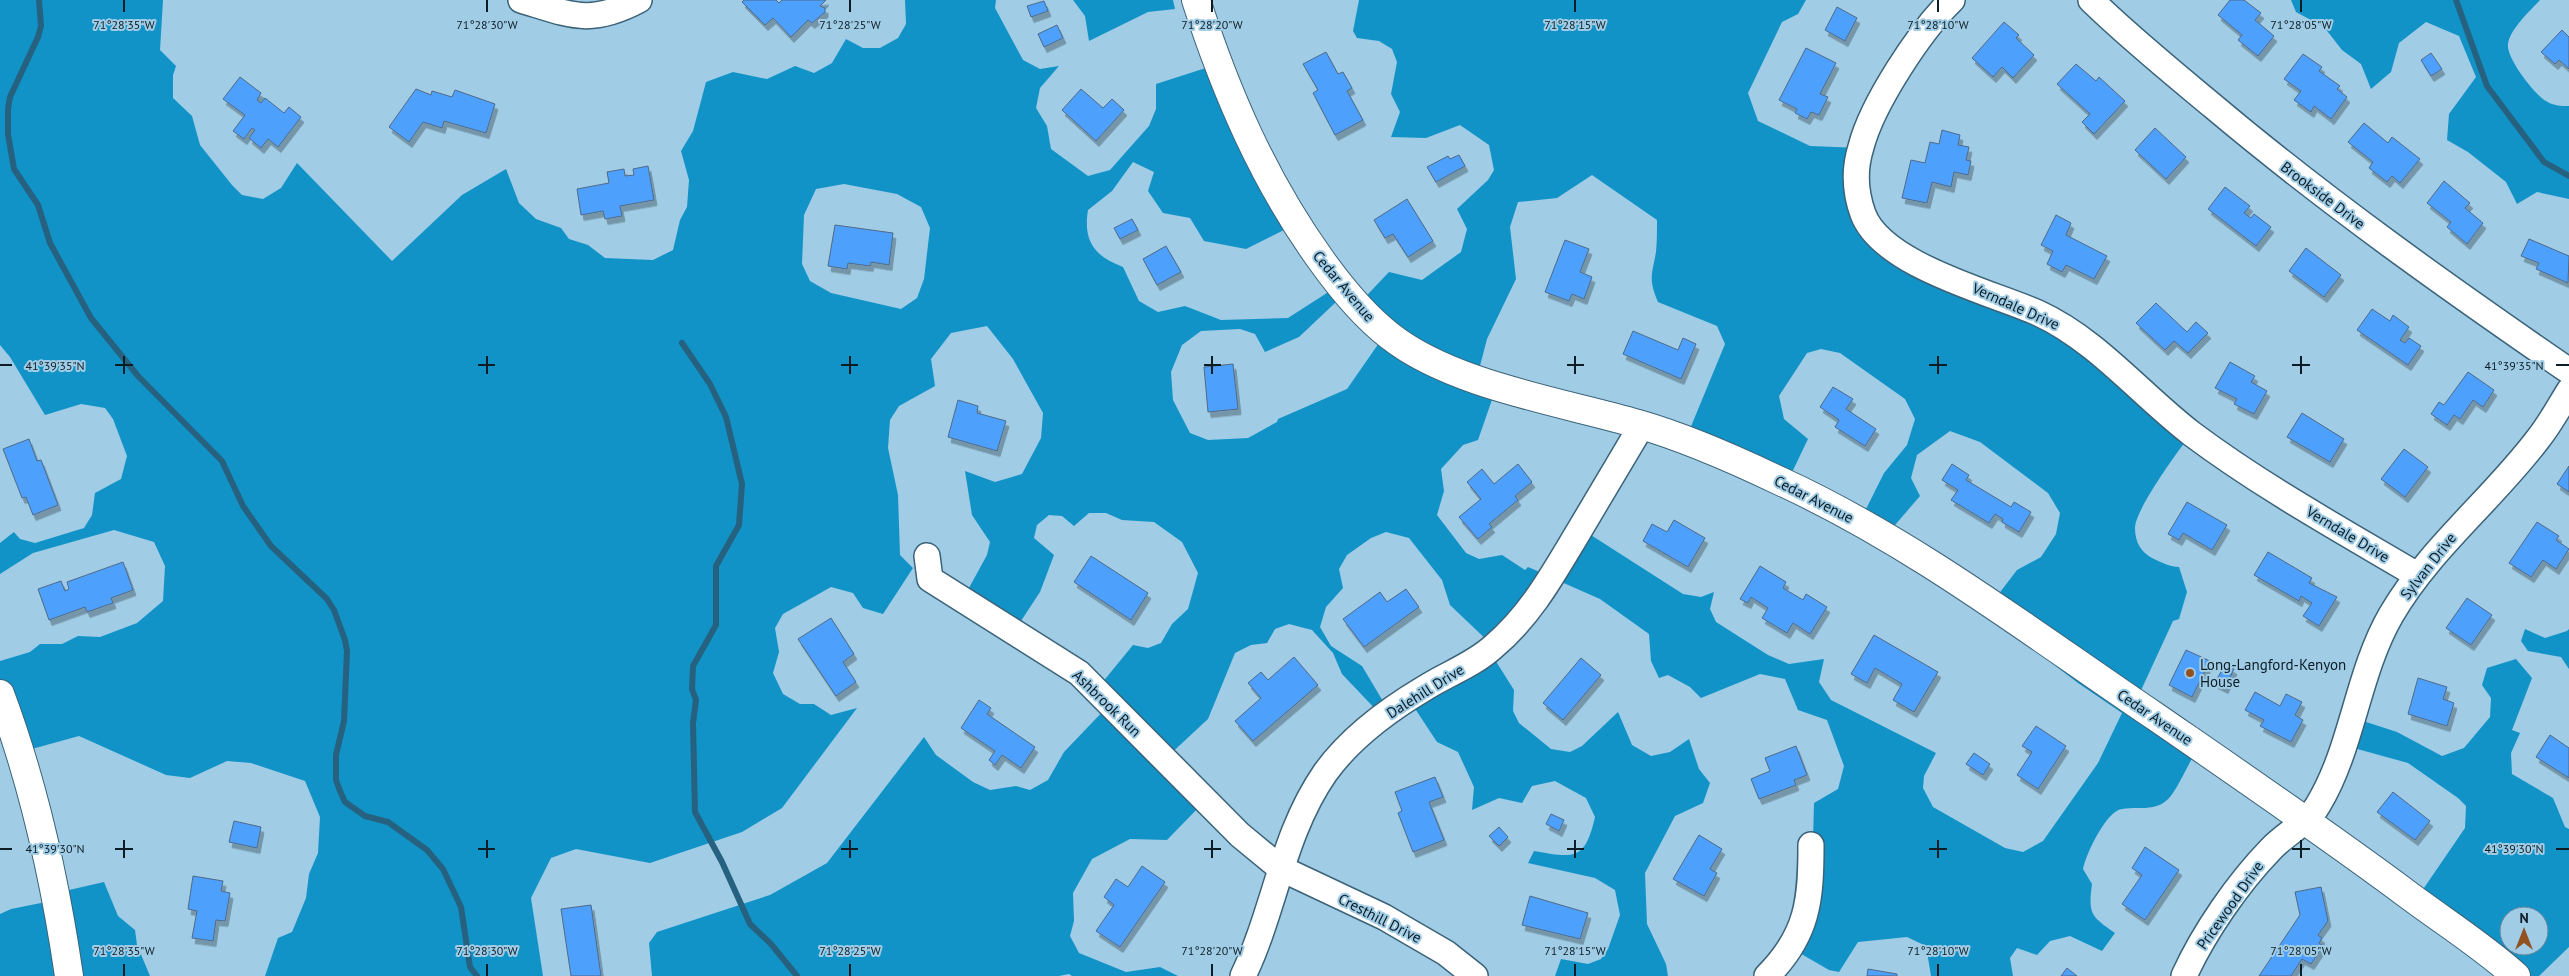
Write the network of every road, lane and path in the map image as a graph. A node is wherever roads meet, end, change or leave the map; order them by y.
1 (521, 0) edge
2 (640, 0) edge
3 (1196, 0) edge
4 (1952, 0) edge
5 (2091, 0) edge
6 (2569, 371) edge
7 (2569, 391) edge
8 (1642, 425) junction
9 (927, 556) dead end
10 (2417, 575) junction
11 (0, 694) edge
12 (2306, 820) junction
13 (1811, 845) dead end
14 (1280, 868) junction
15 (69, 976) edge
16 (1243, 976) edge
17 (1475, 976) edge
18 (1767, 976) edge
19 (2184, 976) edge
20 (2516, 976) edge

1 - 2 street
3 - 8 street, Cedar Avenue
4 - 10 street, Verndale Drive
5 - 6 street, Brookside Drive
7 - 10 street, Sylvan Drive
8 - 12 street, Cedar Avenue
8 - 14 street, Dalehill Drive
9 - 14 street, Ashbrook Run
10 - 12 street, Sylvan Drive
11 - 15 street
12 - 19 street, Pricewood Drive
12 - 20 street, Cedar Avenue
13 - 18 street
14 - 16 street, Dalehill Drive
14 - 17 street, Cresthill Drive

